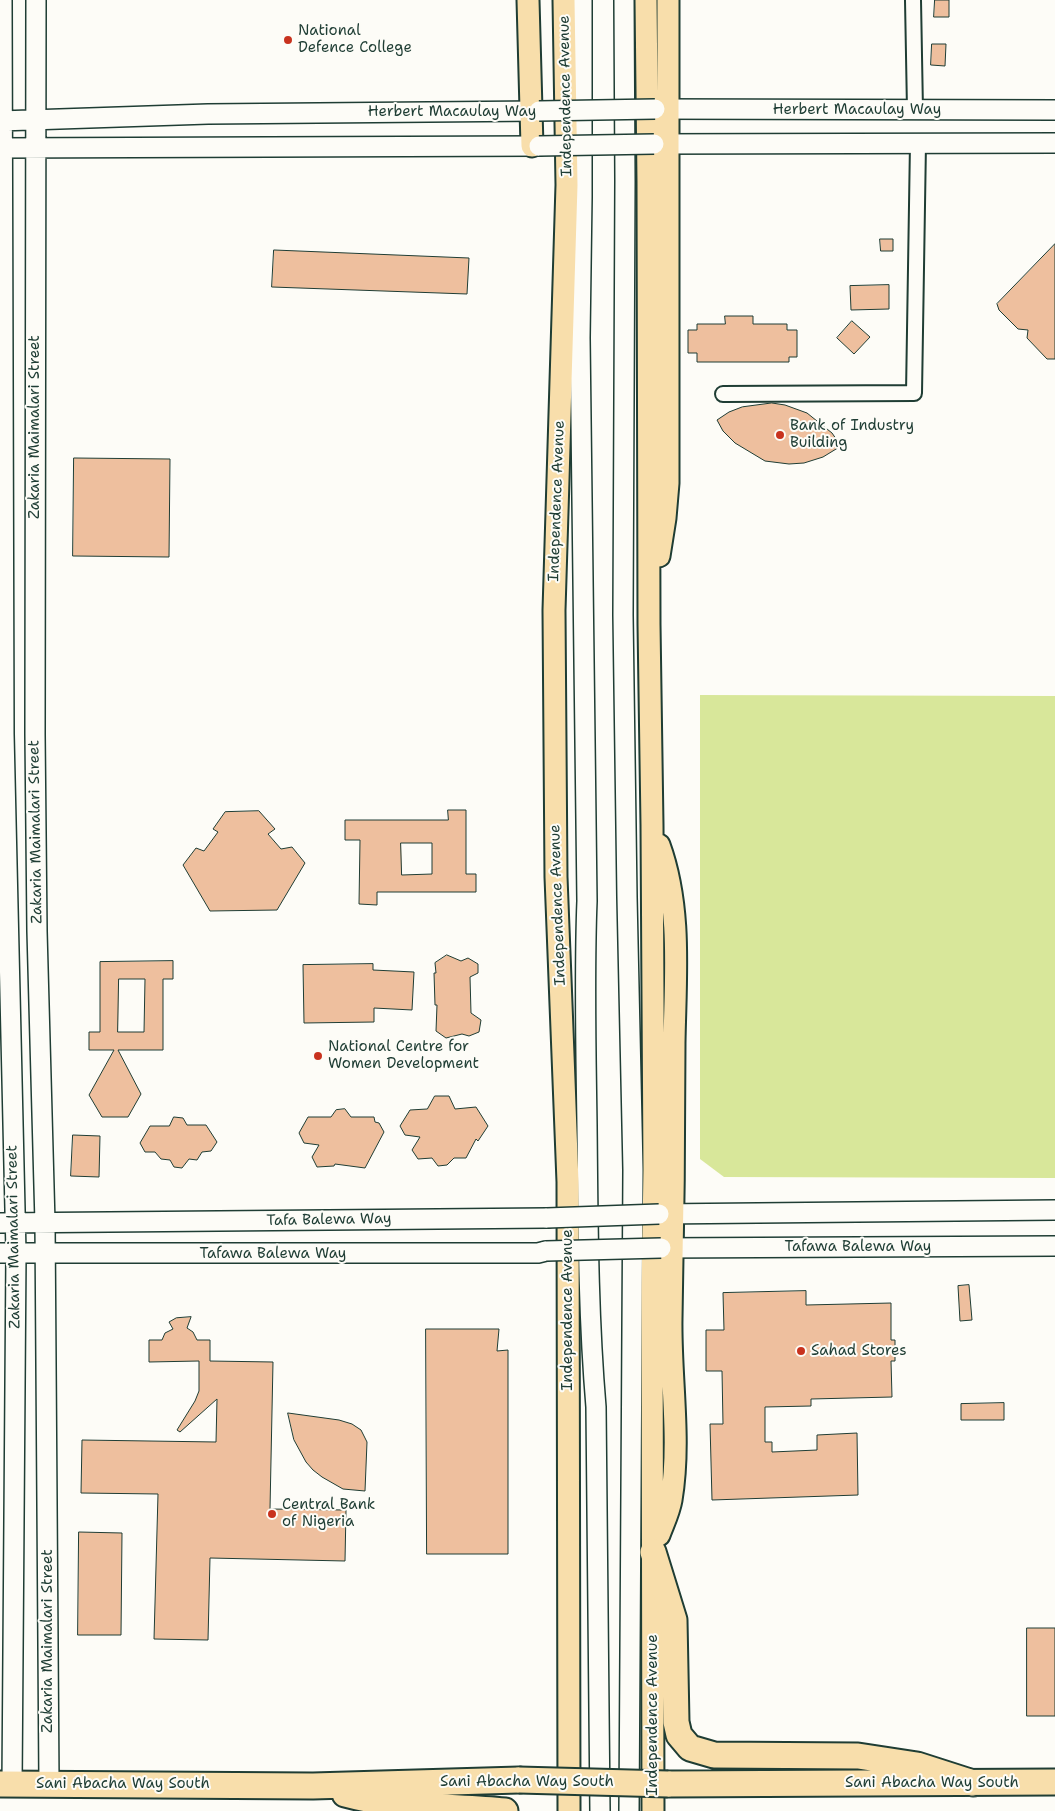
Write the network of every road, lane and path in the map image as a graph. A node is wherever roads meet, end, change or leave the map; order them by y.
1 (2, 0) edge
2 (36, 0) edge
3 (528, 0) edge
4 (564, 0) edge
5 (582, 0) edge
6 (624, 0) edge
7 (646, 0) edge
8 (668, 0) edge
9 (913, 0) edge
10 (661, 109) junction
11 (915, 110) junction
12 (1055, 110) edge
13 (535, 111) junction
14 (2, 121) edge
15 (36, 121) junction
16 (918, 143) junction
17 (1055, 143) edge
18 (660, 144) junction
19 (535, 146) junction
20 (2, 148) edge
21 (36, 149) junction
22 (722, 394) dead end
23 (648, 600) junction
24 (35, 684) junction
25 (4, 686) junction
26 (663, 895) junction
27 (1055, 1210) edge
28 (666, 1214) junction
29 (8, 1223) edge
30 (45, 1223) junction
31 (1055, 1246) edge
32 (667, 1248) junction
33 (8, 1253) edge
34 (45, 1253) junction
35 (653, 1552) junction
36 (1055, 1782) edge
37 (49, 1783) junction
38 (973, 1783) junction
39 (6, 1784) edge
40 (313, 1786) junction
41 (505, 1811) edge
42 (569, 1811) edge
43 (600, 1811) edge
44 (629, 1811) edge
45 (653, 1811) edge

1 - 14 main road, Zakaria Maimalari Street
2 - 15 main road, Zakaria Maimalari Street
3 - 13 main road
4 - 42 main road, Independence Avenue
5 - 43 main road, Independence Avenue
6 - 44 main road, Independence Avenue
7 - 23 main road
8 - 10 main road
9 - 11 street
10 - 11 main road, Herbert Macaulay Way
10 - 13 main road, Herbert Macaulay Way, bridge
10 - 18 main road
11 - 12 main road, Herbert Macaulay Way
13 - 15 main road, Herbert Macaulay Way
13 - 19 main road
14 - 15 main road, Herbert Macaulay Way
14 - 20 main road, Zakaria Maimalari Street
15 - 21 main road, Zakaria Maimalari Street
16 - 17 main road
16 - 18 main road
16 - 22 street
18 - 19 main road, bridge
18 - 23 main road
19 - 21 main road
20 - 21 main road
20 - 25 main road, Zakaria Maimalari Street
21 - 24 main road, Zakaria Maimalari Street
23 - 26 main road
24 - 25 main road
24 - 30 main road, Zakaria Maimalari Street
25 - 29 main road, Zakaria Maimalari Street
26 - 28 main road
26 - 35 main road, Independence Avenue
27 - 28 main road, Tafa Balewa Way
28 - 30 main road, Tafa Balewa Way, bridge
28 - 32 main road
29 - 30 main road, Tafa Balewa Way
29 - 33 main road, Zakaria Maimalari Street
30 - 34 main road, Zakaria Maimalari Street
31 - 32 main road, Tafawa Balewa Way
32 - 34 main road, Tafawa Balewa Way, bridge
32 - 35 main road
33 - 34 main road, Tafawa Balewa Way
33 - 39 main road, Zakaria Maimalari Street
34 - 37 main road, Zakaria Maimalari Street
35 - 38 highway
35 - 45 main road, Independence Avenue
36 - 38 highway, Sani Abacha Way South
37 - 39 highway, Sani Abacha Way South
37 - 40 highway, Sani Abacha Way South
38 - 40 highway, Sani Abacha Way South, bridge
40 - 41 highway

